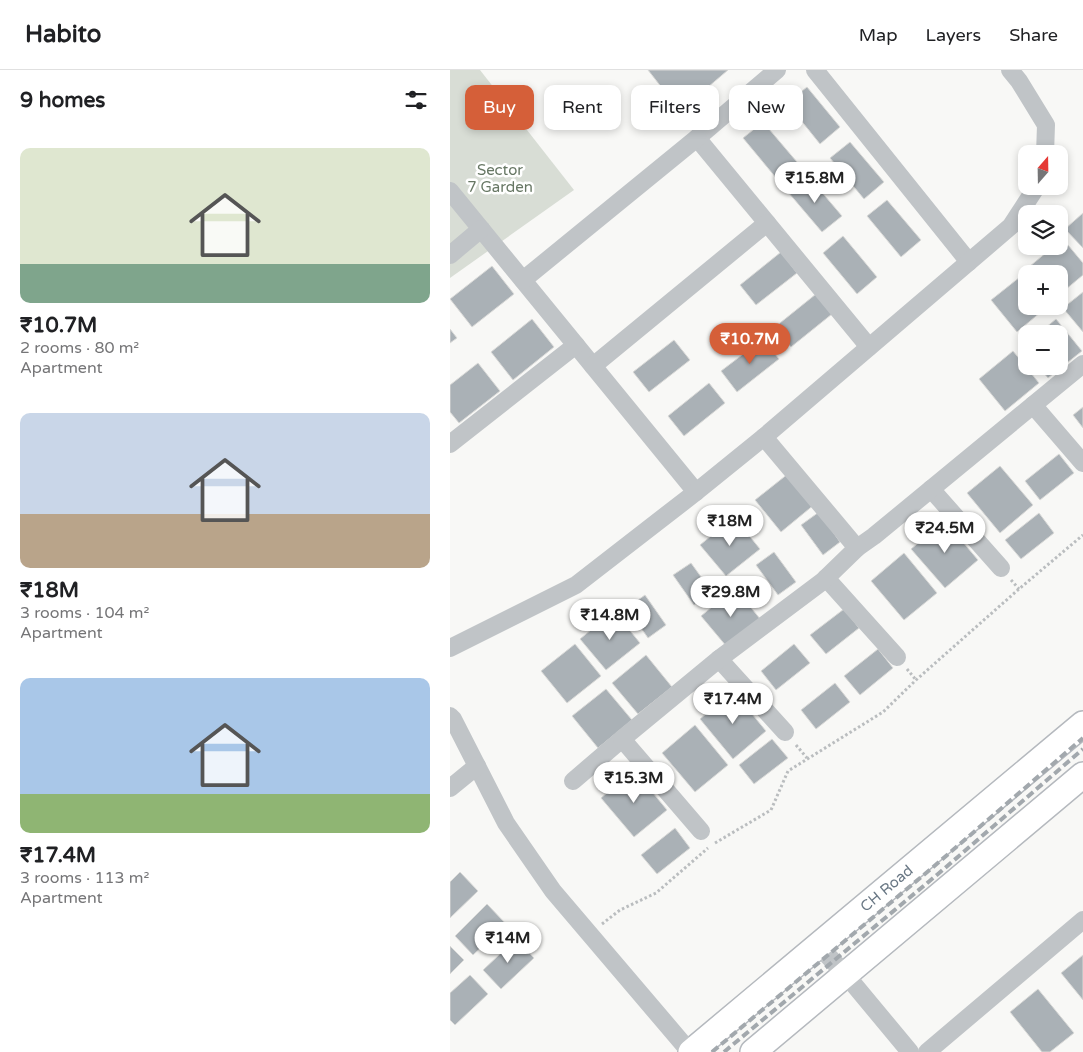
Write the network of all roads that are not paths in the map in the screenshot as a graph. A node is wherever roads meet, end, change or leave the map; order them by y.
1 (778, 70) edge
2 (814, 70) edge
3 (1010, 70) edge
4 (697, 138) junction
5 (1045, 145) edge
6 (450, 191) edge
7 (1030, 195) edge
8 (767, 223) junction
9 (481, 229) junction
10 (450, 255) edge
11 (969, 262) junction
12 (523, 280) junction
13 (576, 345) junction
14 (869, 347) junction
15 (1083, 364) edge
16 (593, 366) junction
17 (1033, 405) junction
18 (764, 437) junction
19 (450, 444) edge
20 (1083, 464) edge
21 (932, 489) junction
22 (696, 492) junction
23 (858, 548) junction
24 (1001, 568) dead end
25 (826, 578) junction
26 (450, 648) edge
27 (897, 657) dead end
28 (718, 659) junction
29 (450, 716) edge
30 (1083, 724) edge
31 (785, 732) dead end
32 (622, 739) junction
33 (477, 766) junction
34 (1083, 775) edge
35 (573, 781) dead end
36 (450, 788) edge
37 (701, 831) dead end
38 (1083, 920) edge
39 (818, 945) junction
40 (846, 975) junction
41 (691, 1052) edge
42 (754, 1052) edge
43 (910, 1052) edge
44 (927, 1052) edge

1 - 4 street
2 - 11 street
3 - 5 street
4 - 8 street
4 - 12 street
6 - 9 street
7 - 11 street
8 - 14 street
8 - 16 street
9 - 10 street
9 - 12 street
11 - 14 street
12 - 13 street
13 - 16 street
13 - 19 street
14 - 18 street
15 - 17 street
16 - 22 street
17 - 20 street
17 - 21 street
18 - 22 street
18 - 23 street
21 - 23 street
21 - 24 street
22 - 26 street
23 - 25 street
25 - 27 street
25 - 28 street
28 - 31 street
28 - 32 street
29 - 33 street
30 - 39 street, CH Road
32 - 35 street
32 - 37 street
33 - 36 street
33 - 41 street
34 - 40 street
38 - 44 street
39 - 40 street
39 - 41 street, CH Road
40 - 42 street
40 - 43 street

